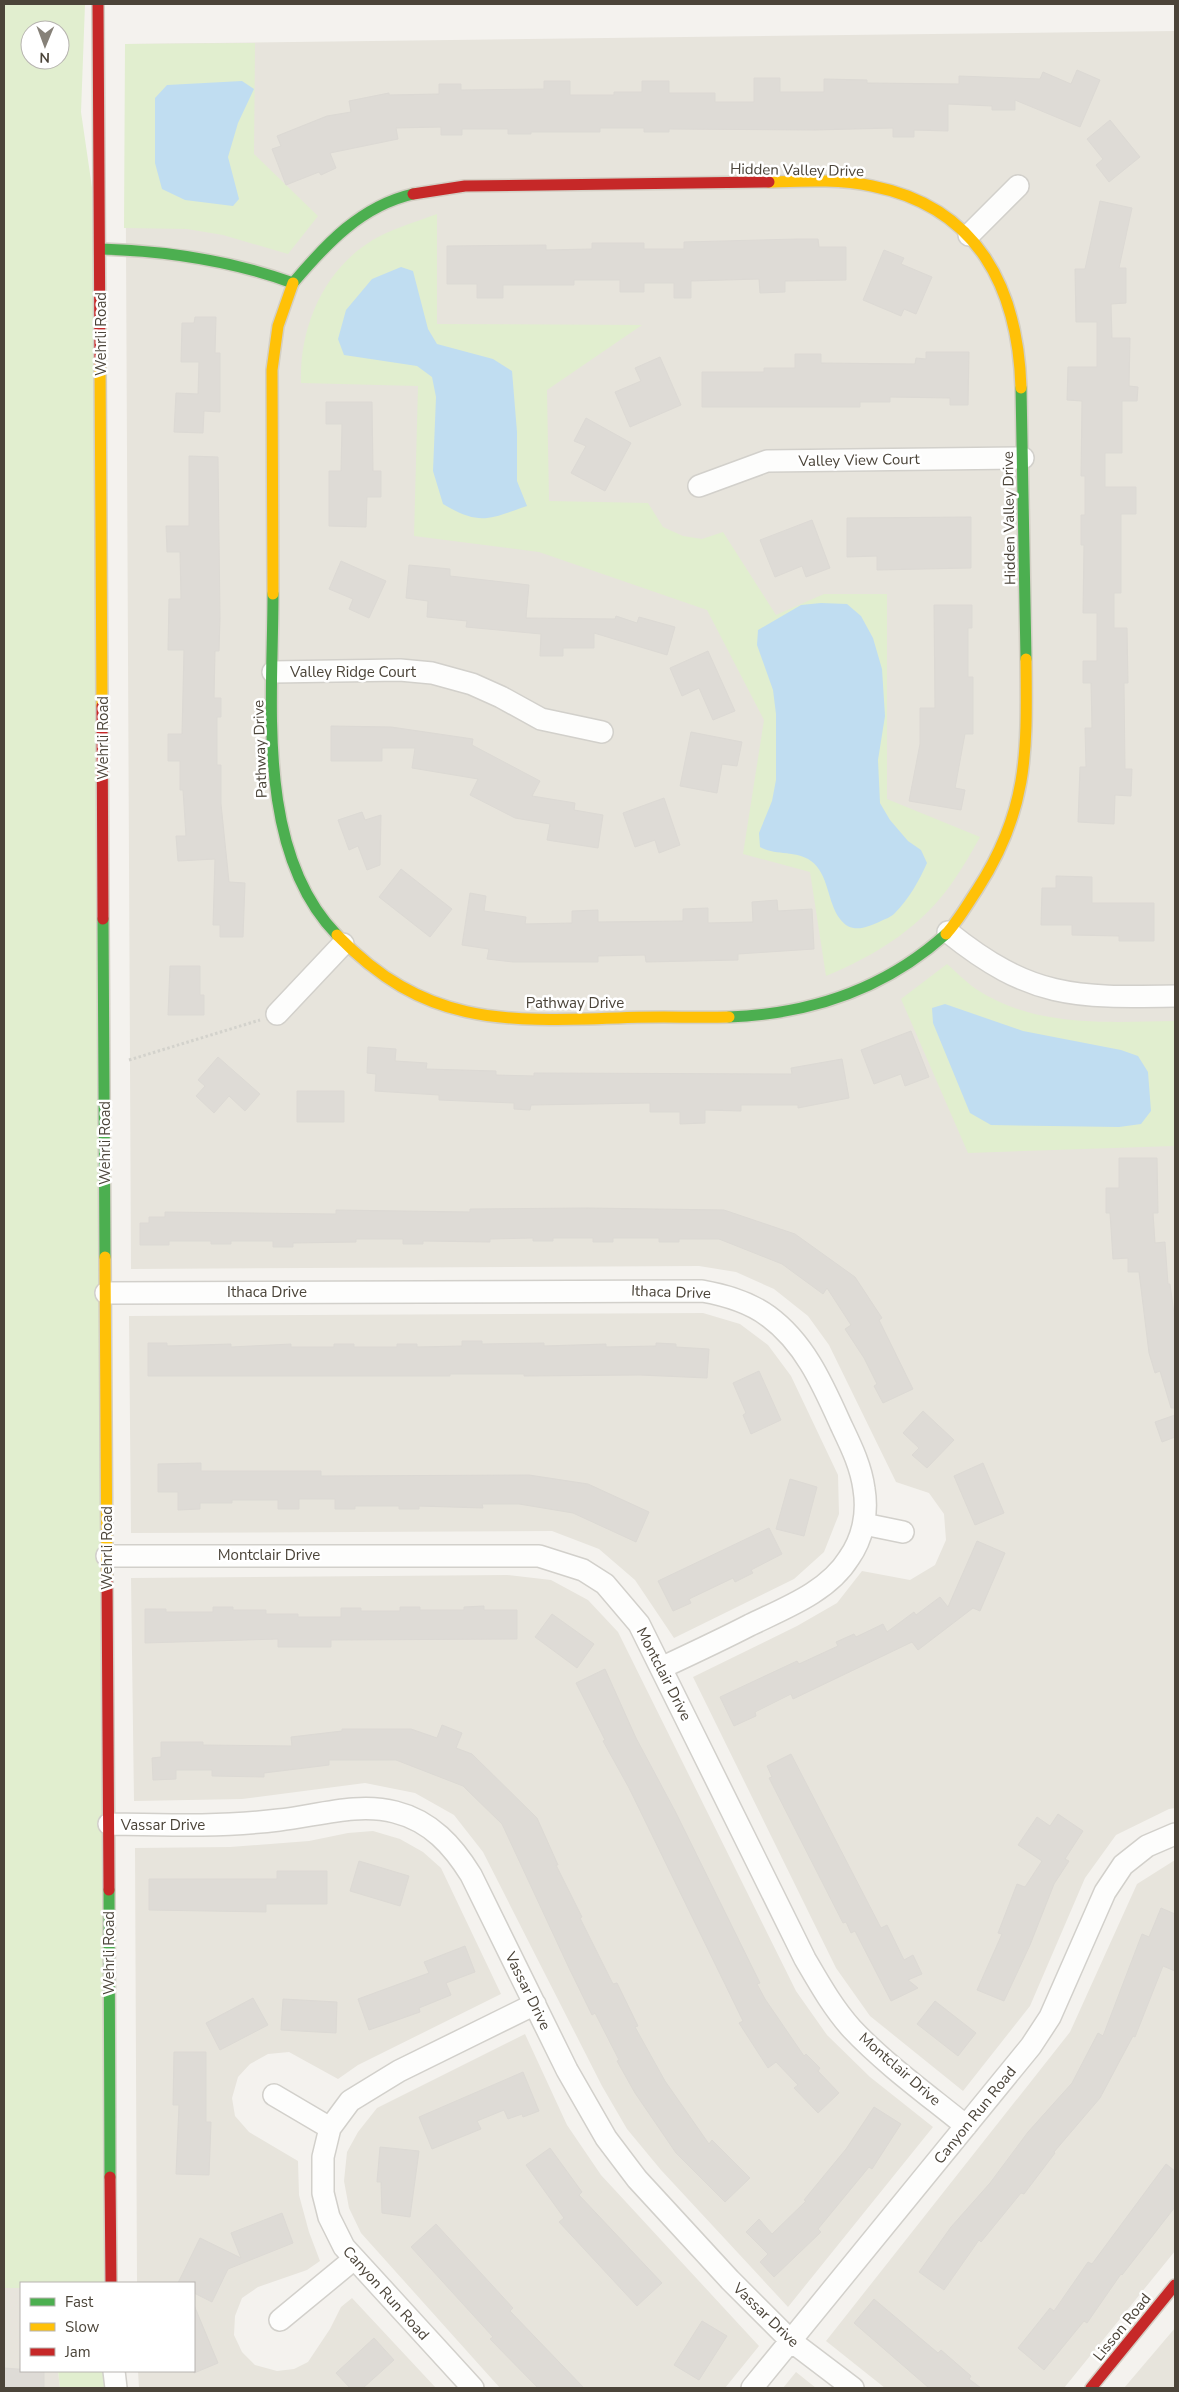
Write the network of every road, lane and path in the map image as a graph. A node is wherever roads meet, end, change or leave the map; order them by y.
1 (98, 4) edge
2 (1018, 186) dead end
3 (969, 235) junction
4 (101, 249) junction
5 (293, 284) junction
6 (1024, 458) junction
7 (699, 486) dead end
8 (273, 672) junction
9 (602, 732) dead end
10 (948, 932) junction
11 (343, 944) junction
12 (1175, 996) edge
13 (277, 1014) joint
14 (129, 1060) dead end
15 (106, 1293) junction
16 (864, 1524) junction
17 (903, 1532) dead end
18 (107, 1556) junction
19 (661, 1668) junction
20 (108, 1824) junction
21 (1175, 1834) edge
22 (535, 2004) junction
23 (274, 2095) dead end
24 (966, 2126) junction
25 (330, 2128) junction
26 (354, 2259) junction
27 (111, 2282) edge
28 (1175, 2285) edge
29 (280, 2320) dead end
30 (791, 2341) junction
31 (114, 2372) edge
32 (116, 2388) edge
33 (472, 2388) edge
34 (752, 2388) edge
35 (853, 2388) edge
36 (1091, 2388) edge

1 - 4 street, Wehrli Road
2 - 3 street
3 - 5 street, Hidden Valley Drive
3 - 6 street, Hidden Valley Drive
4 - 5 street
4 - 15 street, Wehrli Road
5 - 8 street, Pathway Drive
6 - 7 street, Valley View Court
6 - 10 street, Hidden Valley Drive
8 - 9 street, Valley Ridge Court
8 - 11 street, Pathway Drive
10 - 11 street, Pathway Drive
10 - 12 street
11 - 13 street
13 - 14 path
15 - 16 street, Ithaca Drive
15 - 18 street, Wehrli Road
16 - 17 street
16 - 19 street, Ithaca Drive
18 - 19 street, Montclair Drive
18 - 20 street, Wehrli Road
19 - 24 street, Montclair Drive
20 - 22 street, Vassar Drive
20 - 27 street, Wehrli Road
21 - 24 street, Canyon Run Road
22 - 25 street, Canyon Run Road
22 - 30 street, Vassar Drive
23 - 25 street
24 - 30 street, Canyon Run Road
25 - 26 street, Canyon Run Road
26 - 29 street
26 - 33 street, Canyon Run Road
28 - 36 street, Lisson Road
30 - 34 street, Canyon Run Road
30 - 35 street, Vassar Drive
31 - 32 street

